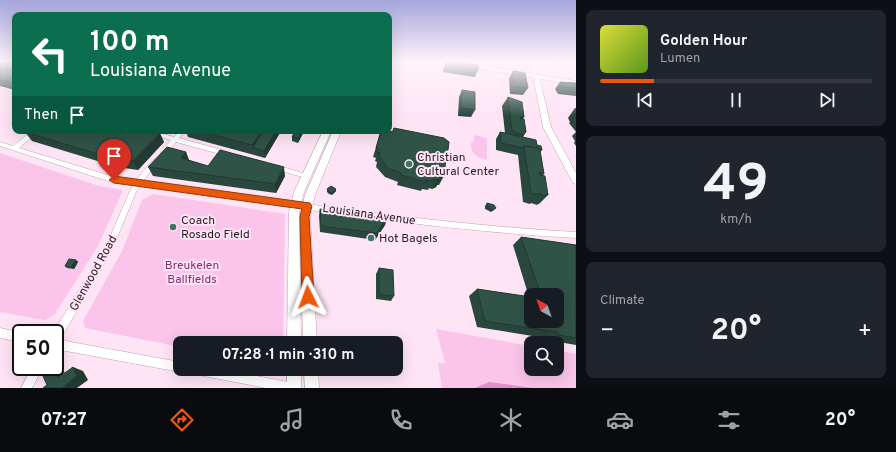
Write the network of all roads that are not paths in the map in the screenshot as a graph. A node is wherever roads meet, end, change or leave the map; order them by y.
1 (537, 80) edge
2 (563, 80) edge
3 (576, 83) edge
4 (32, 134) edge
5 (157, 134) edge
6 (179, 134) edge
7 (329, 134) edge
8 (329, 134) edge
9 (175, 139) junction
10 (0, 144) edge
11 (14, 148) junction
12 (236, 156) edge
13 (266, 164) edge
14 (306, 176) junction
15 (576, 181) edge
16 (138, 183) junction
17 (302, 205) junction
18 (576, 235) edge
19 (64, 324) edge
20 (0, 333) edge
21 (12, 335) edge
22 (294, 336) edge
23 (310, 336) edge
24 (64, 346) edge
25 (173, 366) edge
26 (33, 376) edge
27 (230, 376) edge
28 (294, 376) edge
29 (311, 376) edge
30 (26, 388) edge
31 (294, 388) edge
32 (312, 388) edge

1 - 15 street
2 - 3 main road
4 - 11 street
5 - 9 street
6 - 9 street, Glenwood Road
7 - 14 main road
8 - 17 main road
9 - 12 street
9 - 16 street, Glenwood Road
10 - 11 street, Louisiana Avenue
11 - 16 street, Louisiana Avenue
13 - 14 street
14 - 17 main road
16 - 17 street, Louisiana Avenue
16 - 19 street, Glenwood Road
17 - 18 street, Louisiana Avenue
17 - 22 main road
17 - 23 main road
20 - 21 street
24 - 25 street
26 - 30 street
27 - 31 street
28 - 31 main road
29 - 32 main road

